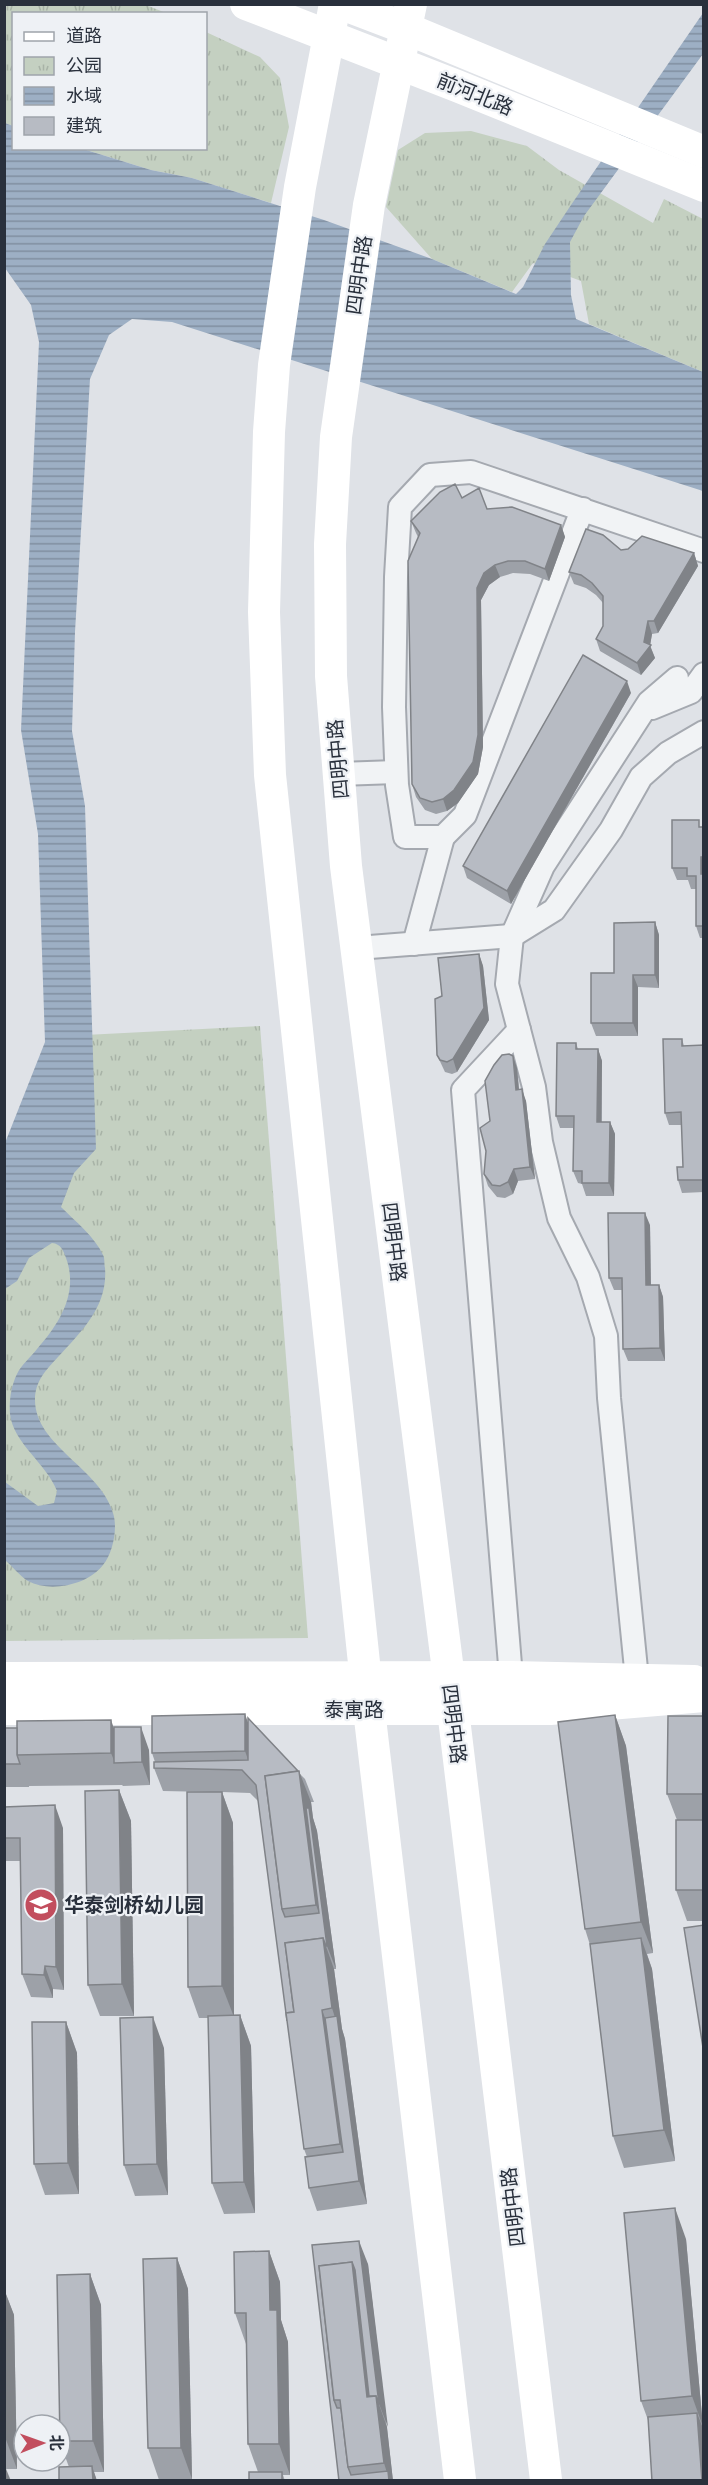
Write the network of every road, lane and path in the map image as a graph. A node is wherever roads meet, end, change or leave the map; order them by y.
1 (246, 4) edge
2 (335, 4) edge
3 (342, 4) edge
4 (408, 16) edge
5 (329, 37) junction
6 (398, 63) junction
7 (704, 152) edge
8 (701, 185) edge
9 (583, 509) junction
10 (704, 551) edge
11 (704, 674) edge
12 (677, 678) dead end
13 (642, 712) junction
14 (704, 732) edge
15 (396, 772) junction
16 (339, 774) junction
17 (443, 837) junction
18 (512, 936) junction
19 (414, 944) junction
20 (357, 948) junction
21 (519, 1030) junction
22 (366, 1677) junction
23 (448, 1677) junction
24 (511, 1677) junction
25 (4, 1678) edge
26 (637, 1678) junction
27 (704, 1682) edge
28 (704, 1696) edge
29 (4, 1709) edge
30 (369, 1710) junction
31 (453, 1710) junction
32 (460, 2481) edge
33 (546, 2481) edge

1 - 5 main road, 前河北路
2 - 5 main road
3 - 4 main road, 前河北路
4 - 6 main road, 四明中路
4 - 7 main road, 前河北路
5 - 6 main road, 前河北路
5 - 22 main road
6 - 8 main road, 前河北路
6 - 16 main road, 四明中路
9 - 10 street
9 - 15 street
9 - 17 street
11 - 13 street
12 - 13 street
13 - 18 street
14 - 18 street
15 - 16 street
15 - 17 street
16 - 20 main road, 四明中路
17 - 19 street
18 - 19 street
18 - 21 street
19 - 20 street
20 - 23 main road, 四明中路
21 - 24 street
21 - 26 street
22 - 23 main road, 泰寓路
22 - 25 main road, 泰寓路
22 - 30 main road
23 - 24 main road, 泰寓路
23 - 31 main road, 四明中路
24 - 26 main road, 泰寓路
26 - 27 main road, 泰寓路
28 - 31 main road, 泰寓路
29 - 30 main road, 泰寓路
30 - 31 main road, 泰寓路
30 - 32 main road
31 - 33 main road, 四明中路

